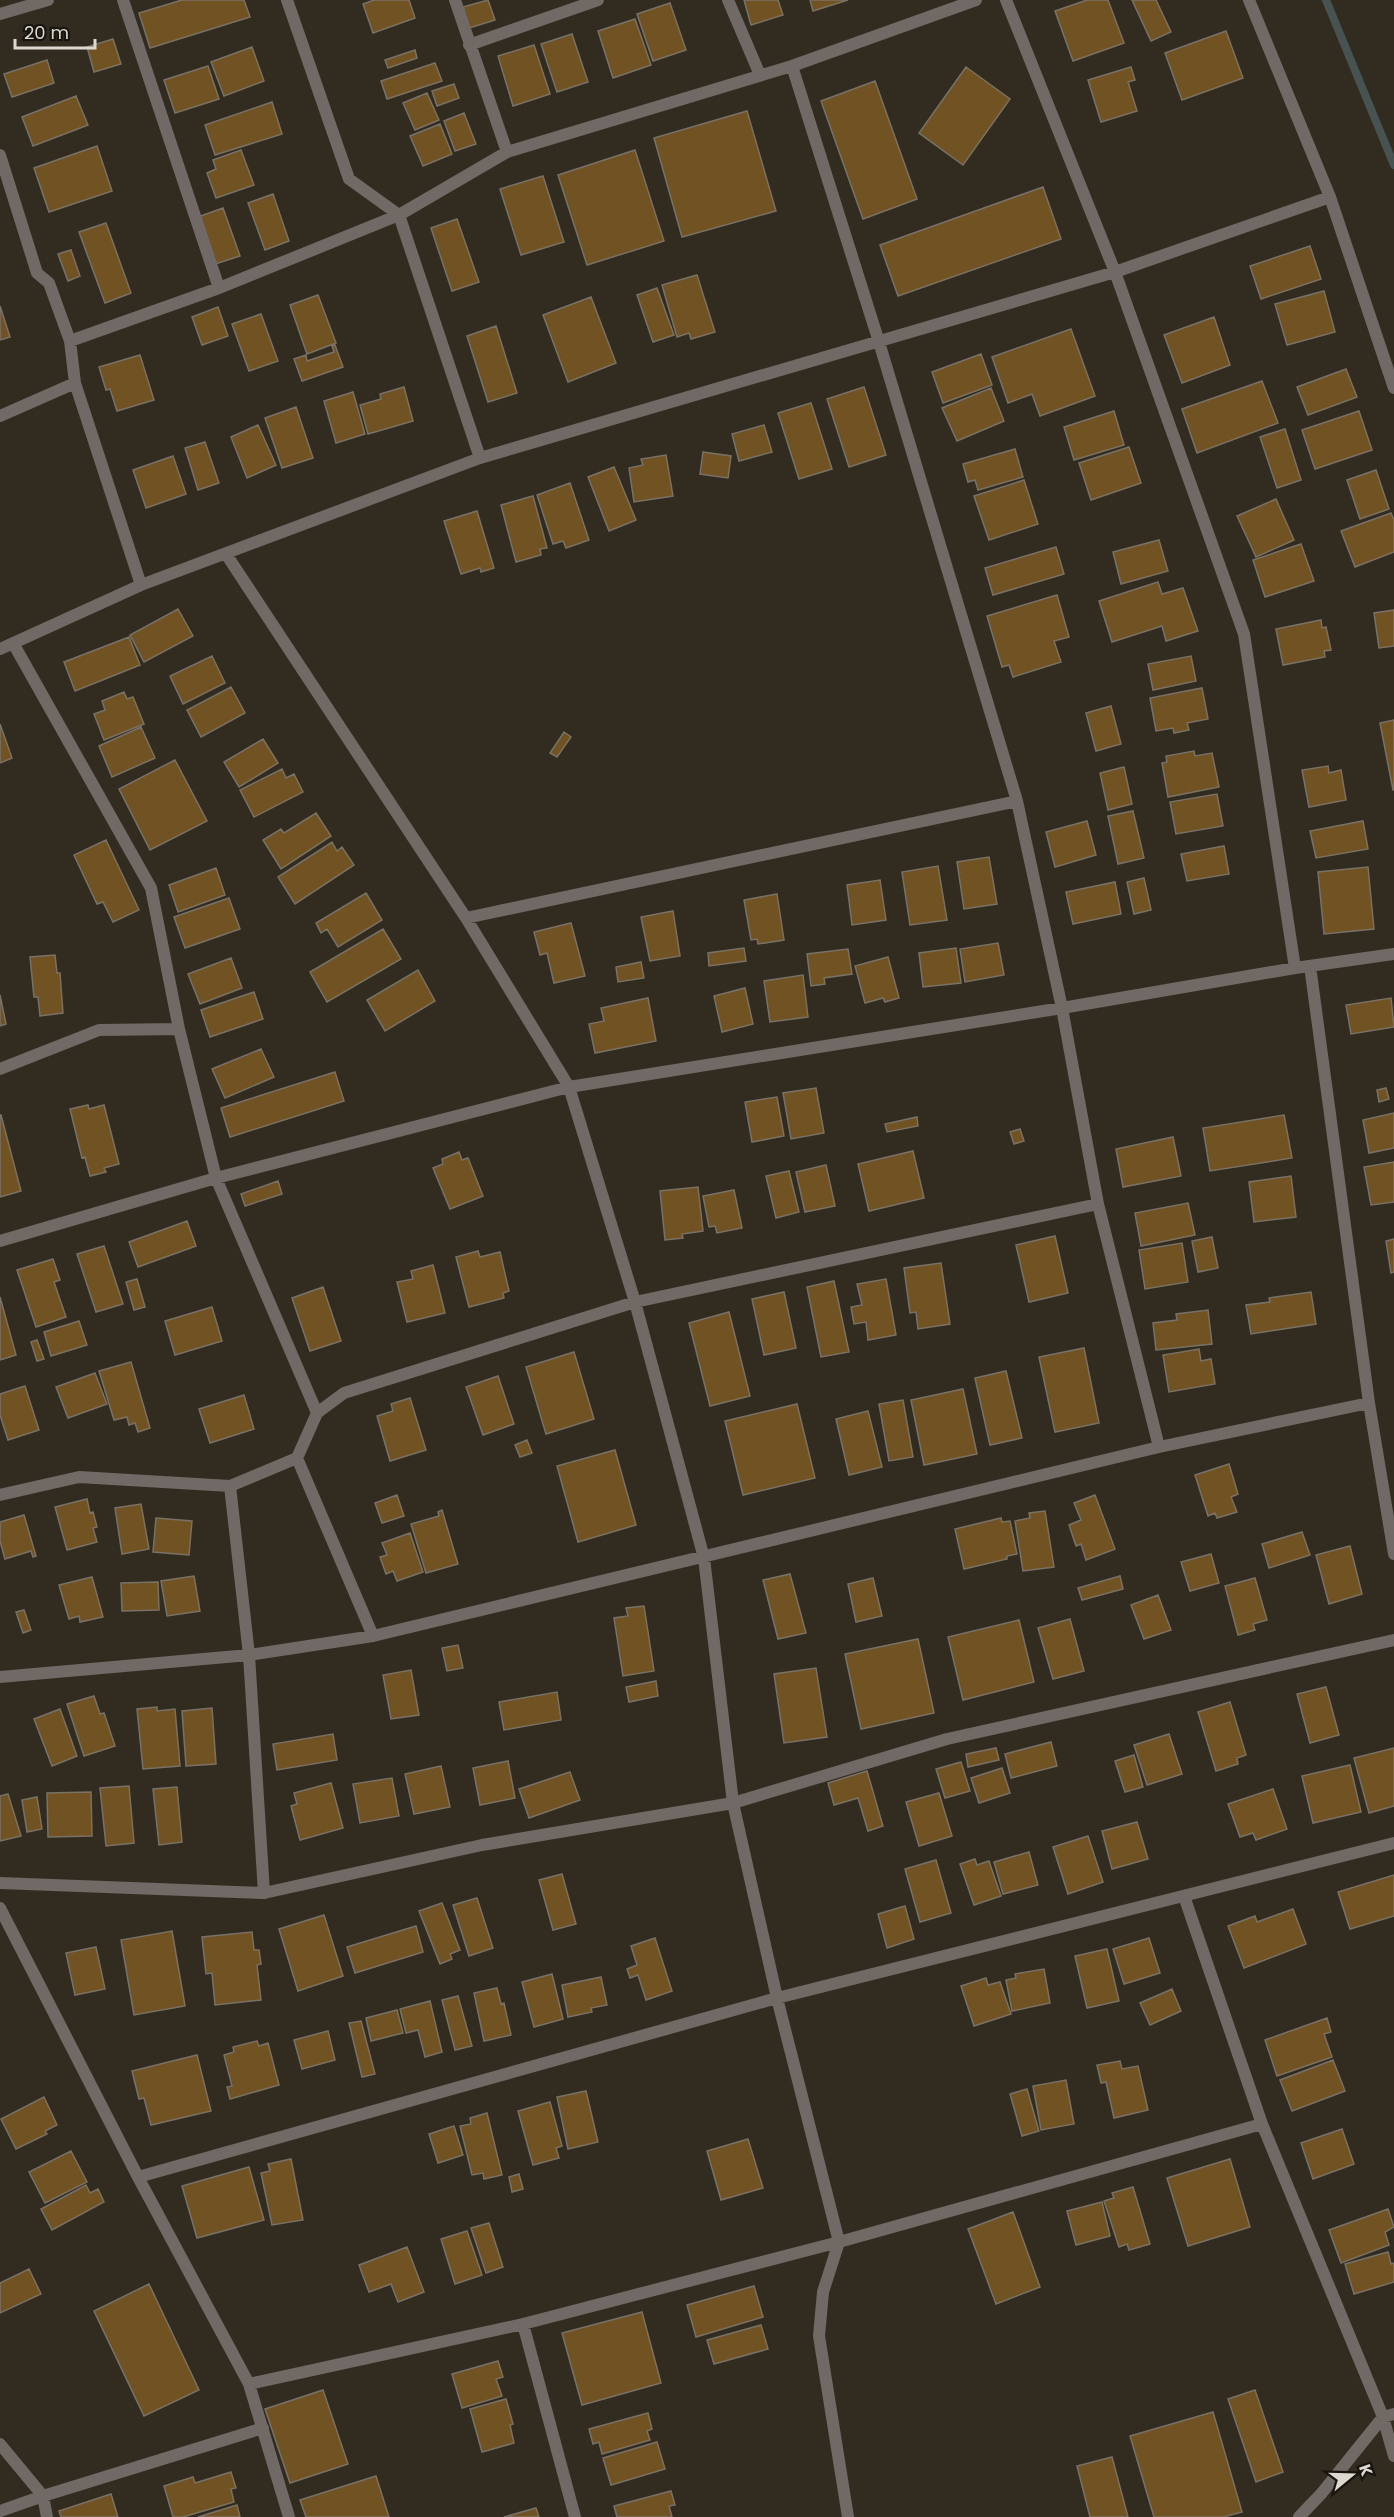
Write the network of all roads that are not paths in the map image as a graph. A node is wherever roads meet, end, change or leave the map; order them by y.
1 (48, 0) edge
2 (123, 0) edge
3 (287, 0) edge
4 (455, 0) edge
5 (598, 0) edge
6 (728, 0) edge
7 (976, 0) edge
8 (1249, 0) edge
9 (1011, 1) edge
10 (0, 14) edge
11 (469, 45) junction
12 (792, 66) junction
13 (760, 75) junction
14 (507, 152) junction
15 (0, 155) edge
16 (1330, 198) junction
17 (399, 215) junction
18 (1115, 272) junction
19 (219, 288) junction
20 (70, 341) junction
21 (879, 342) junction
22 (75, 384) junction
23 (1394, 388) edge
24 (0, 416) edge
25 (480, 458) junction
26 (226, 554) junction
27 (141, 585) junction
28 (13, 643) junction
29 (0, 649) edge
30 (1017, 801) junction
31 (466, 918) junction
32 (1394, 954) edge
33 (1310, 966) junction
34 (1295, 968) junction
35 (1062, 1008) junction
36 (179, 1029) junction
37 (0, 1069) edge
38 (569, 1087) junction
39 (216, 1178) junction
40 (1098, 1204) junction
41 (0, 1241) edge
42 (635, 1302) junction
43 (1369, 1402) junction
44 (317, 1413) junction
45 (1160, 1447) junction
46 (297, 1458) junction
47 (230, 1486) junction
48 (0, 1496) edge
49 (1394, 1554) edge
50 (704, 1558) junction
51 (373, 1636) junction
52 (1394, 1641) edge
53 (249, 1655) junction
54 (0, 1677) edge
55 (733, 1803) junction
56 (1394, 1843) edge
57 (0, 1883) edge
58 (264, 1893) junction
59 (1184, 1896) junction
60 (0, 1908) edge
61 (777, 1998) junction
62 (1262, 2124) junction
63 (138, 2177) junction
64 (839, 2242) junction
65 (523, 2324) junction
66 (249, 2384) junction
67 (1388, 2416) edge
68 (263, 2428) junction
69 (0, 2444) edge
70 (1394, 2456) edge
71 (43, 2496) junction
72 (0, 2511) edge
73 (47, 2517) edge
74 (289, 2517) edge
75 (575, 2517) edge
76 (848, 2517) edge
77 (1299, 2517) edge

1 - 10 street
2 - 19 street
3 - 17 street
4 - 11 street
5 - 11 street
6 - 13 street
7 - 12 street
8 - 16 street
9 - 18 street
11 - 14 street
12 - 13 street
12 - 21 street
13 - 14 street
14 - 17 street
15 - 20 street
16 - 18 street
16 - 23 street
17 - 19 street
17 - 25 street
18 - 21 street
18 - 34 street
19 - 20 street
20 - 22 street
21 - 25 street
21 - 30 street
22 - 24 street
22 - 27 street
25 - 26 street
26 - 27 street
26 - 31 street
27 - 28 street
28 - 29 street
28 - 36 street
30 - 31 street
30 - 35 street
31 - 38 street
32 - 33 street
33 - 34 street
33 - 43 street
34 - 35 street
35 - 38 street
35 - 40 street
36 - 37 street
36 - 39 street
38 - 39 street
38 - 42 street
39 - 41 street
39 - 44 street
40 - 42 street
40 - 45 street
42 - 44 street
42 - 50 street
43 - 45 street
43 - 49 street
44 - 46 street
45 - 50 street
46 - 47 street
46 - 51 street
47 - 48 street
47 - 53 street
50 - 51 street
50 - 55 street
51 - 53 street
52 - 55 street
53 - 54 street
53 - 58 street
55 - 58 street
55 - 61 street
56 - 59 street
57 - 58 street
59 - 61 street
59 - 62 street
60 - 63 street
61 - 63 street
61 - 64 street
62 - 64 street
62 - 67 street
63 - 66 street
64 - 65 street
64 - 76 street
65 - 66 street
65 - 75 street
66 - 68 street
67 - 70 street
67 - 77 street
68 - 71 street
68 - 74 street
69 - 71 street
71 - 72 street
71 - 73 street

